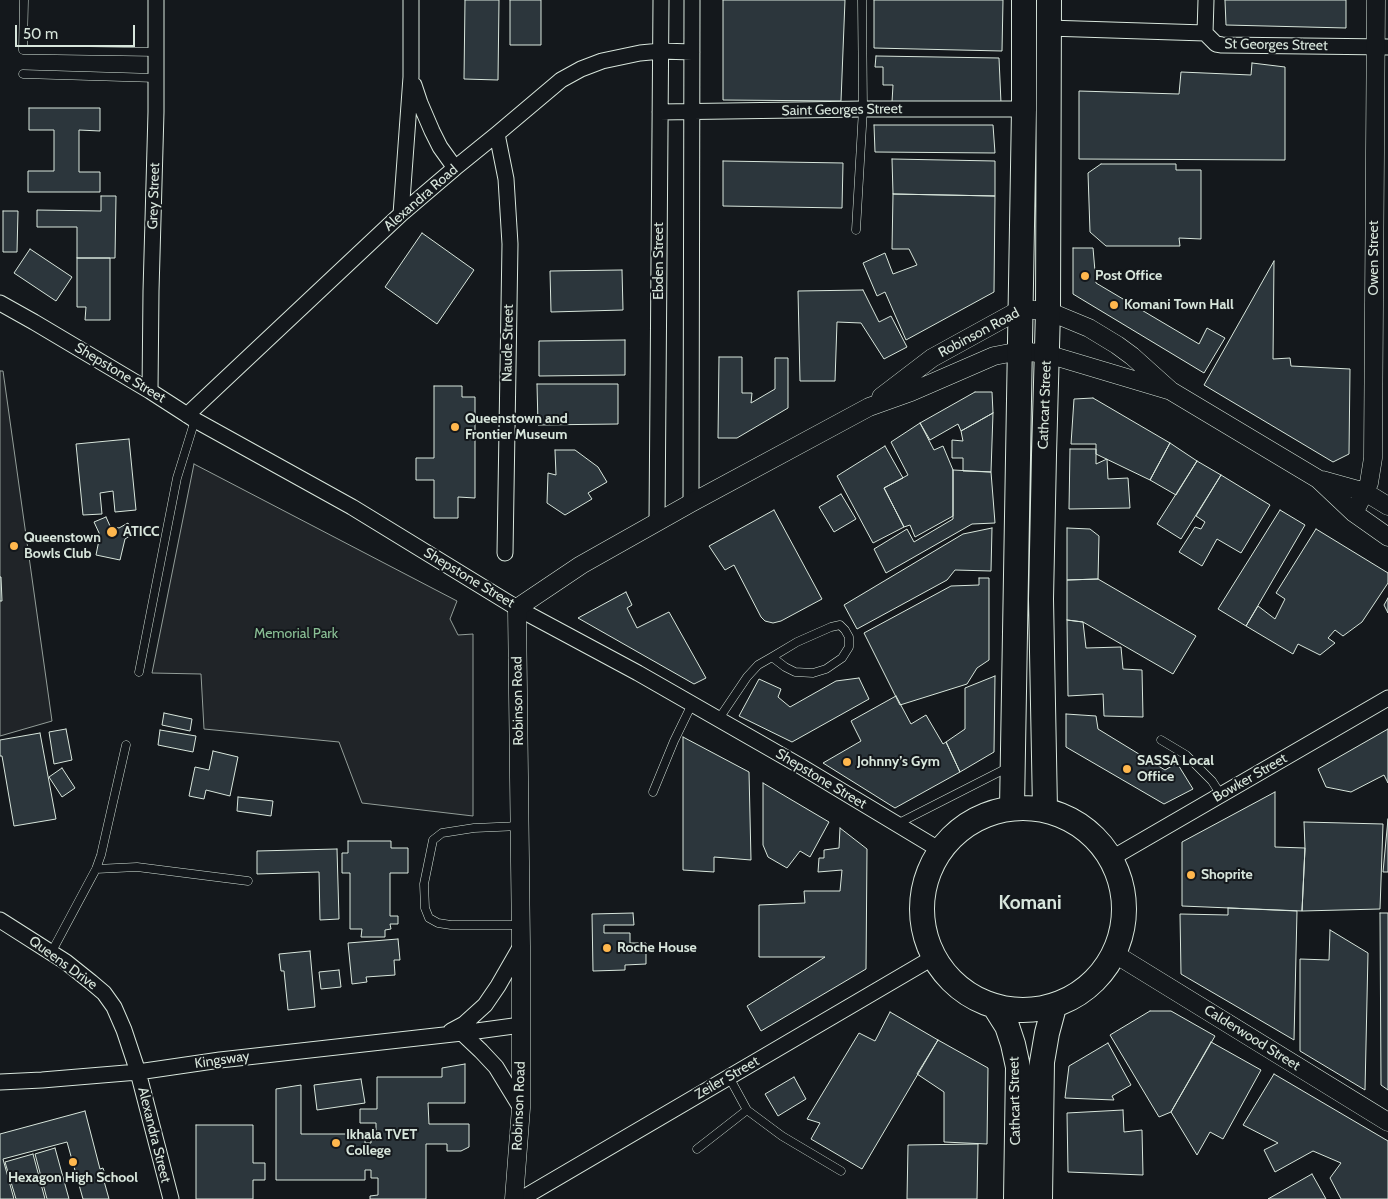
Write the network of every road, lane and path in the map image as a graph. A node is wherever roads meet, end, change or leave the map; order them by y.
1 (24, 0) edge
2 (156, 0) edge
3 (412, 0) edge
4 (661, 0) edge
5 (692, 0) edge
6 (862, 0) edge
7 (1024, 0) edge
8 (1049, 0) edge
9 (1206, 0) edge
10 (1376, 0) edge
11 (1048, 28) junction
12 (1205, 33) junction
13 (1382, 47) edge
14 (661, 50) junction
15 (156, 52) junction
16 (692, 52) junction
17 (23, 74) dead end
18 (411, 77) junction
19 (156, 78) junction
20 (863, 109) junction
21 (1024, 109) junction
22 (660, 112) junction
23 (691, 112) junction
24 (497, 134) junction
25 (455, 168) junction
26 (401, 214) junction
27 (856, 230) dead end
28 (0, 303) edge
29 (1021, 309) junction
30 (1048, 312) junction
31 (1020, 351) junction
32 (1047, 354) junction
33 (150, 391) junction
34 (1170, 391) junction
35 (869, 407) junction
36 (191, 417) junction
37 (1318, 479) junction
38 (1365, 492) junction
39 (691, 503) junction
40 (1388, 506) edge
41 (1354, 513) junction
42 (658, 522) junction
43 (1381, 532) edge
44 (505, 552) dead end
45 (517, 608) junction
46 (772, 657) junction
47 (139, 672) dead end
48 (1388, 698) edge
49 (692, 704) junction
50 (718, 720) junction
51 (1161, 740) dead end
52 (126, 745) dead end
53 (1013, 765) junction
54 (653, 792) dead end
55 (1221, 795) junction
56 (1012, 807) junction
57 (1045, 809) junction
58 (896, 824) junction
59 (520, 826) junction
60 (940, 850) junction
61 (1112, 858) junction
62 (96, 869) junction
63 (248, 880) dead end
64 (0, 920) edge
65 (521, 925) junction
66 (522, 946) junction
67 (51, 953) junction
68 (1116, 954) junction
69 (934, 957) junction
70 (995, 1007) junction
71 (1054, 1007) junction
72 (521, 1025) junction
73 (462, 1033) junction
74 (443, 1035) junction
75 (138, 1072) junction
76 (729, 1077) junction
77 (0, 1082) edge
78 (521, 1108) junction
79 (748, 1110) junction
80 (1388, 1122) edge
81 (697, 1149) dead end
82 (841, 1171) dead end
83 (171, 1199) edge
84 (514, 1199) edge
85 (521, 1199) edge
86 (1016, 1199) edge
87 (1040, 1199) edge

1 - 15 lane
2 - 15 street, Grey Street
3 - 18 street
4 - 14 street, Ebden Street
5 - 16 street
6 - 20 lane
7 - 21 highway, Cathcart Street
8 - 11 highway, Cathcart Street
9 - 12 street
10 - 13 street, Owen Street
11 - 12 street, St Georges Street
11 - 30 highway, Cathcart Street
12 - 13 street, St Georges Street
13 - 38 street, Owen Street
14 - 16 street, Alexandra Road
14 - 22 street, Ebden Street
14 - 24 street, Alexandra Road
15 - 19 street, Grey Street
16 - 23 street
17 - 19 lane
18 - 25 street
18 - 26 street
19 - 33 street, Grey Street
20 - 21 street, Saint Georges Street
20 - 23 street, Saint Georges Street
20 - 27 lane
21 - 29 highway, Cathcart Street
22 - 23 street, Saint Georges Street
22 - 42 street, Ebden Street
23 - 39 street
24 - 25 street, Alexandra Road
24 - 44 street, Naude Street
25 - 26 street, Alexandra Road
26 - 36 street, Alexandra Road
28 - 33 street, Shepstone Street
29 - 30 street, Robinson Road
29 - 31 highway, Cathcart Street
29 - 35 street, Robinson Road
30 - 32 highway, Cathcart Street
30 - 34 street, Robinson Road
31 - 32 street, Robinson Road
31 - 35 street, Robinson Road
31 - 53 highway, Cathcart Street
32 - 34 street, Robinson Road
32 - 57 highway, Cathcart Street
33 - 36 street, Shepstone Street
34 - 37 street, Robinson Road
35 - 39 street, Robinson Road
36 - 45 street, Shepstone Street
36 - 47 lane
37 - 38 street, Robinson Road
37 - 41 street, Robinson Road
38 - 40 street, Robinson Road
38 - 41 street, Owen Street
39 - 42 street, Robinson Road
40 - 43 street
41 - 43 street, Robinson Road
42 - 45 street, Robinson Road
45 - 49 street, Shepstone Street
45 - 59 street, Robinson Road
46 - 46 lane
46 - 50 lane
48 - 55 street, Bowker Street
49 - 50 street, Shepstone Street
49 - 54 lane
50 - 58 street, Shepstone Street
51 - 55 lane
52 - 62 lane
53 - 56 highway, Cathcart Street
53 - 58 lane
55 - 61 street, Bowker Street
56 - 57 highway
56 - 60 highway
57 - 61 highway
58 - 60 street, Shepstone Street
59 - 65 street, Robinson Road
59 - 65 lane
60 - 69 highway
61 - 68 highway
62 - 63 lane
62 - 67 lane
64 - 67 street, Queens Drive
65 - 66 street, Robinson Road
66 - 72 street, Robinson Road
66 - 74 street, Kingsway
67 - 75 street, Queens Drive
68 - 71 highway
68 - 80 street, Calderwood Street
69 - 70 highway
69 - 76 street, Zeiler Street
70 - 71 highway
70 - 86 highway, Cathcart Street
71 - 87 highway, Cathcart Street
72 - 73 street, Kingsway
72 - 78 street, Robinson Road
73 - 74 street, Kingsway
73 - 78 street
74 - 75 street, Kingsway
75 - 77 street, Kingsway
75 - 83 street, Alexandra Street
76 - 79 lane
76 - 85 street, Zeiler Street
78 - 84 street, Robinson Road
79 - 81 lane
79 - 82 lane

